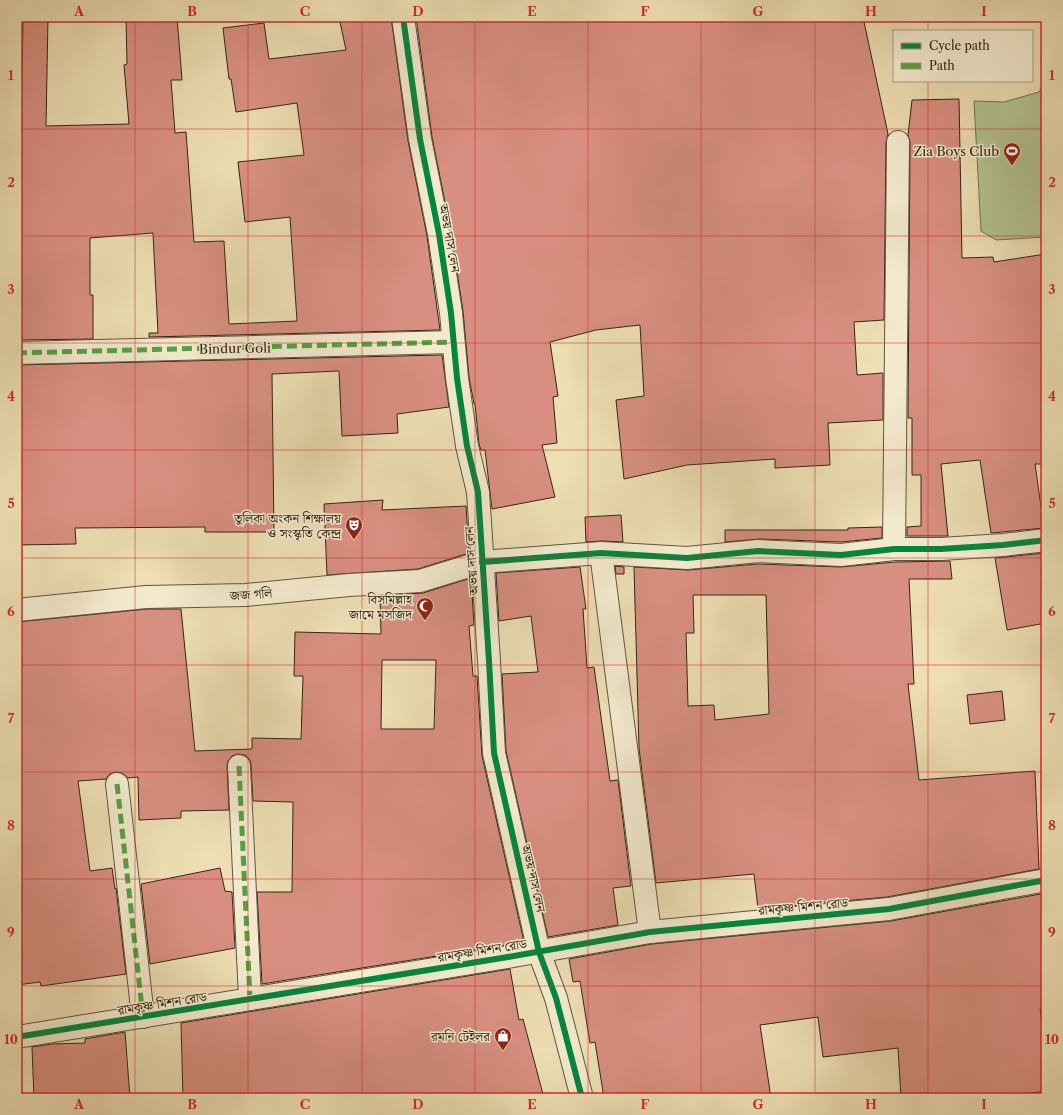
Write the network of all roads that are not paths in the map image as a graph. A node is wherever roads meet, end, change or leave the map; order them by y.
1 (403, 17) edge
2 (898, 142) dead end
3 (453, 342) junction
4 (17, 353) edge
5 (1046, 540) edge
6 (894, 549) junction
7 (601, 553) junction
8 (482, 562) junction
9 (17, 610) edge
10 (239, 766) dead end
11 (117, 784) dead end
12 (1046, 880) edge
13 (650, 932) junction
14 (539, 952) junction
15 (250, 999) junction
16 (143, 1017) junction
17 (17, 1037) edge
18 (582, 1098) edge

1 - 3 street, অভয় দাস লেন
2 - 6 street
3 - 4 street, Bindur Goli
3 - 8 street, অভয় দাস লেন
5 - 6 street, জজ গলি
6 - 7 street, জজ গলি
7 - 8 street, জজ গলি
7 - 13 street
8 - 9 street, জজ গলি
8 - 14 street, অভয় দাস লেন
10 - 15 street
11 - 16 street
12 - 13 street, রামকৃষ্ণ মিশন রোড
13 - 14 street, রামকৃষ্ণ মিশন রোড
14 - 15 street, রামকৃষ্ণ মিশন রোড
14 - 18 street, অভয় দাস লেন
15 - 16 street, রামকৃষ্ণ মিশন রোড
16 - 17 street, রামকৃষ্ণ মিশন রোড

